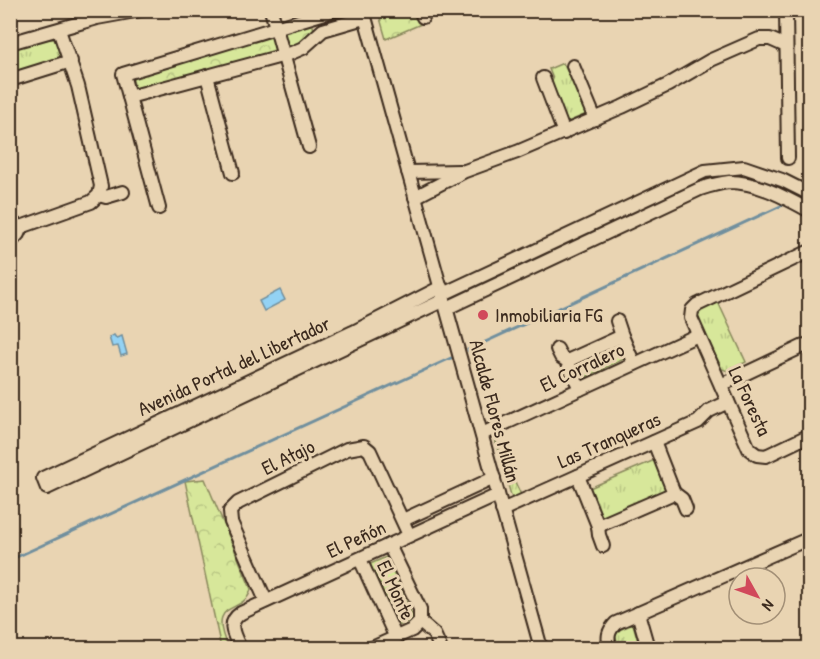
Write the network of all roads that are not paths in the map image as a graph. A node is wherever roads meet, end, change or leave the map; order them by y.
1 (141, 10) edge
2 (271, 10) edge
3 (335, 10) edge
4 (786, 10) edge
5 (364, 14) edge
6 (276, 28) junction
7 (59, 30) junction
8 (10, 43) edge
9 (786, 46) junction
10 (283, 56) junction
11 (71, 61) junction
12 (573, 66) dead end
13 (207, 76) junction
14 (543, 78) dead end
15 (10, 80) edge
16 (129, 97) junction
17 (595, 119) junction
18 (564, 133) junction
19 (309, 147) dead end
20 (788, 158) dead end
21 (465, 171) junction
22 (408, 172) junction
23 (233, 173) dead end
24 (123, 192) dead end
25 (810, 194) edge
26 (99, 195) junction
27 (415, 197) junction
28 (159, 208) dead end
29 (810, 211) edge
30 (10, 219) edge
31 (21, 227) junction
32 (10, 243) edge
33 (808, 252) dead end
34 (444, 297) junction
35 (617, 321) dead end
36 (699, 335) junction
37 (622, 336) junction
38 (810, 343) edge
39 (557, 349) dead end
40 (567, 361) junction
41 (634, 364) junction
42 (721, 385) junction
43 (580, 389) junction
44 (728, 402) junction
45 (482, 434) junction
46 (810, 435) edge
47 (654, 441) junction
48 (578, 476) junction
49 (494, 478) junction
50 (45, 483) dead end
51 (674, 493) junction
52 (498, 495) junction
53 (687, 509) dead end
54 (501, 510) junction
55 (403, 520) junction
56 (598, 526) junction
57 (409, 536) junction
58 (810, 538) edge
59 (389, 545) junction
60 (603, 546) dead end
61 (360, 558) junction
62 (266, 601) junction
63 (639, 613) junction
64 (420, 622) junction
65 (396, 638) junction
66 (440, 647) dead end
67 (240, 648) edge
68 (372, 648) edge
69 (541, 648) edge
70 (610, 648) edge
71 (648, 648) edge

1 - 7 street
2 - 6 street
3 - 6 street
4 - 9 street
5 - 10 street
5 - 22 street, Alcalde Flores Millán
6 - 10 street
6 - 16 street
7 - 8 street
7 - 11 street
9 - 17 street
9 - 20 street
10 - 13 street
10 - 19 street
11 - 15 street
11 - 26 street
12 - 17 street
13 - 16 street
13 - 23 street
14 - 18 street
16 - 28 street
17 - 18 street
18 - 21 street
21 - 22 street
21 - 27 street
22 - 27 street, Alcalde Flores Millán
24 - 26 street
25 - 34 street, Avenida Portal del Libertador
26 - 31 street
27 - 34 street, Alcalde Flores Millán
29 - 34 street, Avenida Portal del Libertador
30 - 31 street
31 - 32 street
33 - 36 street, La Foresta
34 - 45 street, Alcalde Flores Millán
34 - 50 street, Avenida Portal del Libertador
35 - 37 street
36 - 41 street, El Corralero
36 - 42 street, La Foresta
37 - 40 street
37 - 41 street
38 - 42 street
39 - 40 street
40 - 43 street
41 - 43 street, El Corralero
42 - 44 street, La Foresta
43 - 45 street, El Corralero
44 - 46 street, La Foresta
44 - 47 street, Las Tranqueras
45 - 49 street, Alcalde Flores Millán
47 - 48 street, Las Tranqueras
47 - 51 street
48 - 54 street, Las Tranqueras
48 - 56 street
49 - 52 street, Alcalde Flores Millán
49 - 55 street, El Peñón
51 - 53 street
51 - 56 street
52 - 54 street, Alcalde Flores Millán
52 - 57 street, El Peñón
54 - 69 street, Alcalde Flores Millán
55 - 57 street, El Atajo
55 - 62 street, El Atajo
56 - 60 street
57 - 59 street, El Peñón
58 - 63 street
59 - 61 street, El Peñón
59 - 64 street, El Monte
61 - 62 street, El Peñón
61 - 65 street, El Monte
62 - 67 street, El Peñón
63 - 70 street
63 - 71 street
64 - 65 street, El Monte
64 - 66 street, El Monte
65 - 68 street, El Monte

